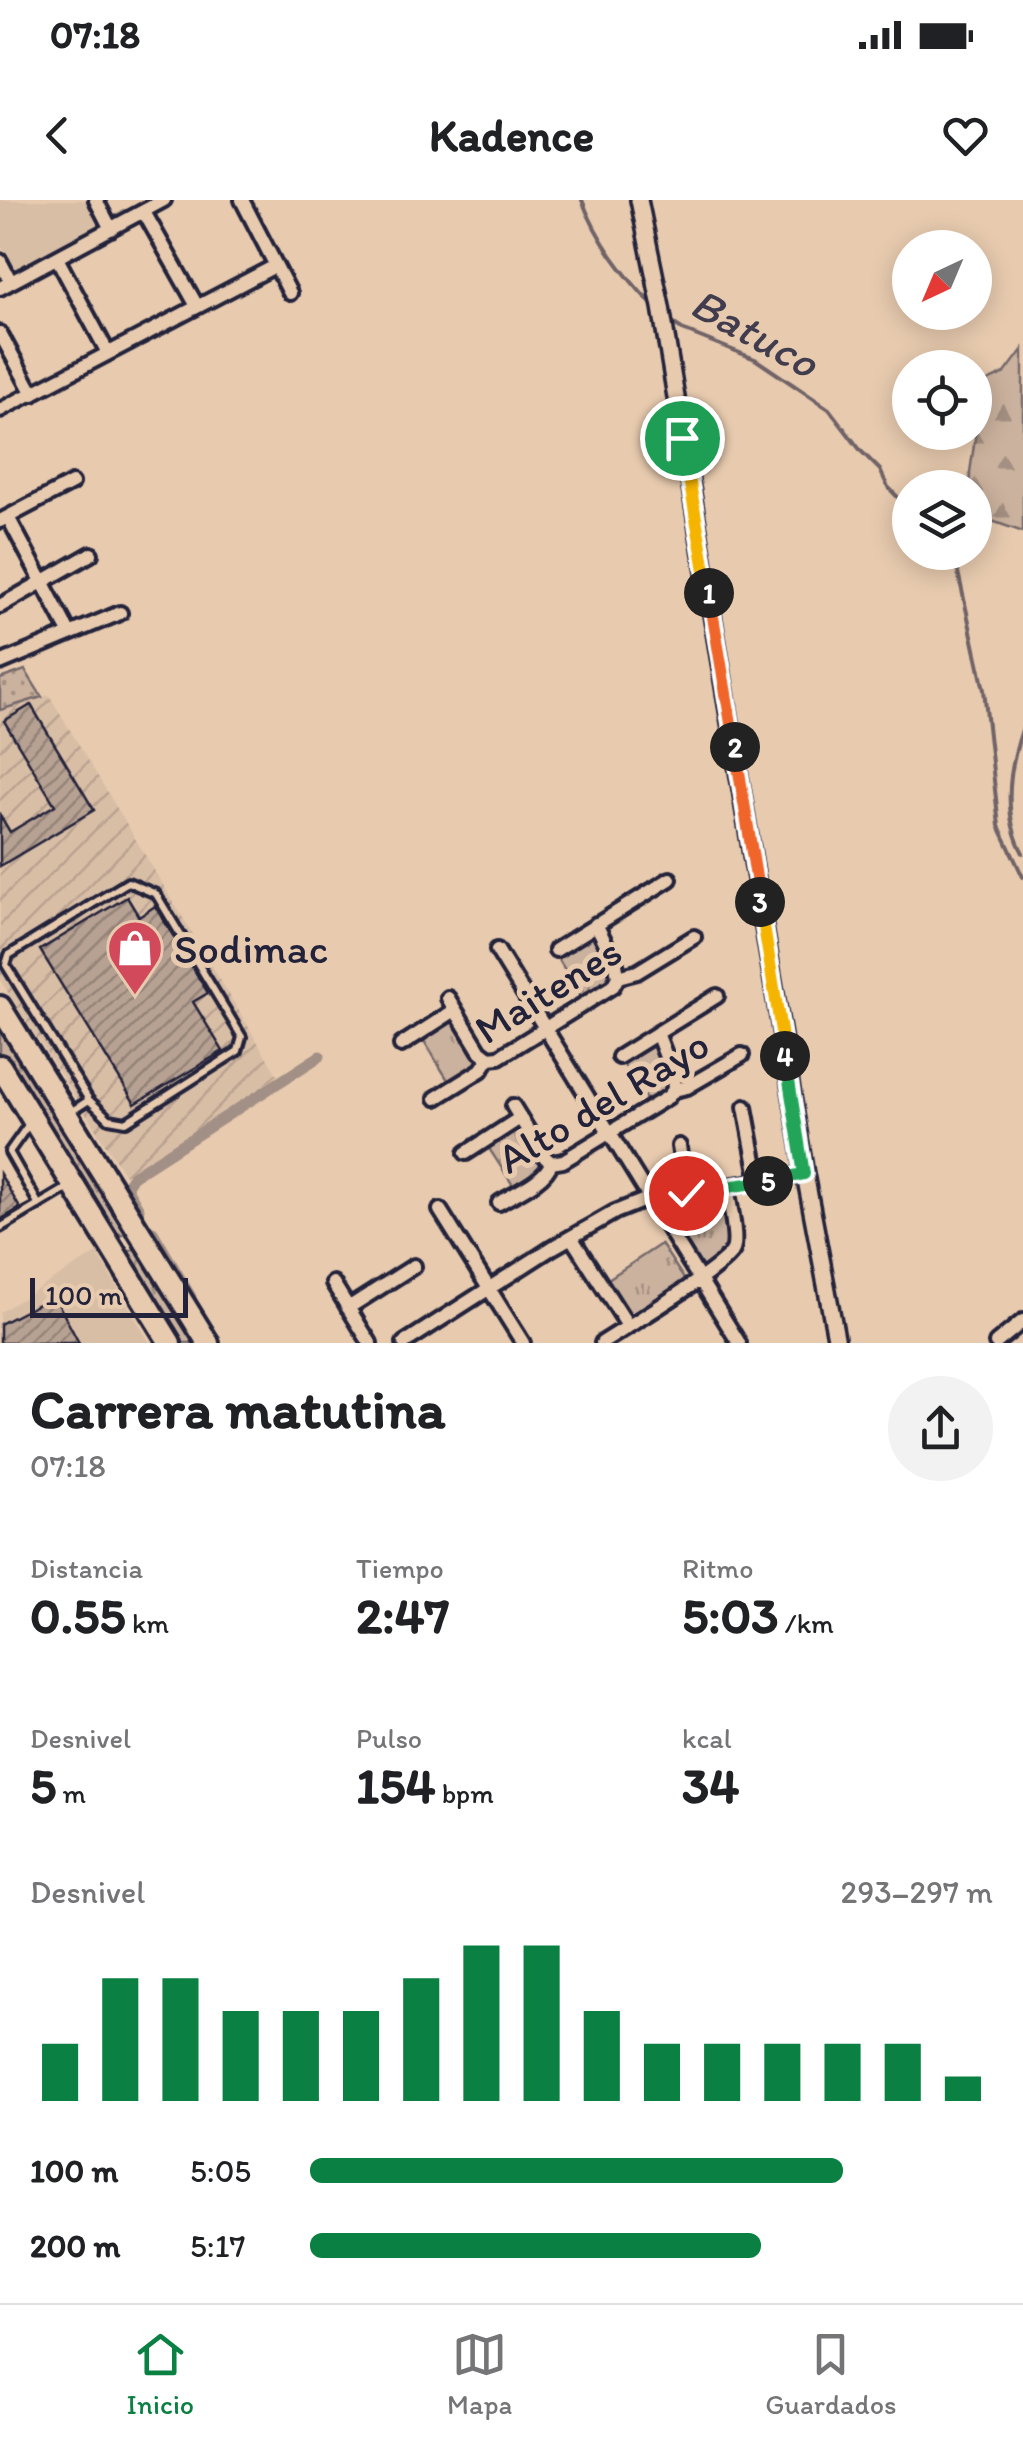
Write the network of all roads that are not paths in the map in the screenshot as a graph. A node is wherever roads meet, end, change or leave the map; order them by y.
1 (96, 200) edge
2 (164, 200) edge
3 (242, 200) edge
4 (639, 200) edge
5 (144, 212) junction
6 (111, 229) junction
7 (57, 258) junction
8 (0, 261) edge
9 (275, 266) junction
10 (6, 285) edge
11 (290, 293) dead end
12 (197, 306) junction
13 (0, 333) edge
14 (108, 353) junction
15 (33, 394) junction
16 (0, 410) edge
17 (72, 483) dead end
18 (4, 519) edge
19 (91, 554) dead end
20 (42, 582) junction
21 (0, 606) edge
22 (120, 613) dead end
23 (70, 634) junction
24 (0, 663) edge
25 (670, 878) dead end
26 (596, 924) junction
27 (694, 937) dead end
28 (497, 950) dead end
29 (556, 950) dead end
30 (3, 967) edge
31 (618, 977) junction
32 (717, 996) dead end
33 (0, 1007) edge
34 (546, 1029) junction
35 (657, 1033) junction
36 (401, 1045) dead end
37 (742, 1055) dead end
38 (619, 1057) dead end
39 (489, 1058) junction
40 (3, 1077) edge
41 (674, 1090) junction
42 (436, 1098) dead end
43 (88, 1100) junction
44 (745, 1107) dead end
45 (66, 1115) junction
46 (33, 1119) junction
47 (610, 1133) junction
48 (679, 1146) dead end
49 (466, 1153) dead end
50 (551, 1163) junction
51 (804, 1174) junction
52 (758, 1182) junction
53 (73, 1184) junction
54 (727, 1187) junction
55 (686, 1193) junction
56 (650, 1198) junction
57 (499, 1204) dead end
58 (40, 1205) junction
59 (440, 1210) dead end
60 (136, 1226) junction
61 (0, 1228) edge
62 (571, 1237) junction
63 (108, 1240) junction
64 (414, 1266) dead end
65 (700, 1279) junction
66 (332, 1283) dead end
67 (490, 1289) junction
68 (348, 1308) junction
69 (1023, 1321) edge
70 (628, 1326) junction
71 (732, 1340) edge
72 (170, 1343) edge
73 (208, 1343) edge
74 (370, 1343) edge
75 (404, 1343) edge
76 (523, 1343) edge
77 (602, 1343) edge
78 (836, 1343) edge
79 (996, 1343) edge

1 - 6 street
2 - 5 street
3 - 9 street
4 - 51 street
5 - 6 street
5 - 12 street
6 - 7 street
7 - 10 street
7 - 14 street
8 - 10 street
9 - 11 street
9 - 12 street
12 - 14 street
13 - 15 street
14 - 15 street
15 - 16 street
17 - 18 street
18 - 20 street
19 - 20 street
20 - 21 street
20 - 23 street
22 - 23 street
23 - 24 street
25 - 26 street
26 - 29 street
26 - 31 street
27 - 31 street, Maitenes
28 - 34 street
30 - 43 lane
30 - 43 lane
31 - 34 street, Maitenes
32 - 35 street
33 - 45 main road
34 - 39 street, Maitenes
34 - 47 street
35 - 38 street
35 - 41 street
36 - 39 street
37 - 41 street, Alto del Rayo
39 - 42 street, Maitenes
40 - 46 main road
41 - 47 street, Alto del Rayo
43 - 45 lane
44 - 52 street
45 - 60 main road
46 - 53 main road
46 - 58 lane
47 - 50 street, Alto del Rayo
47 - 56 street
48 - 55 street
49 - 50 street
50 - 57 street, Alto del Rayo
51 - 52 street
51 - 78 street
52 - 54 street
53 - 58 lane
53 - 63 main road
54 - 55 street
54 - 65 street
55 - 56 street
56 - 62 street
56 - 65 street
58 - 61 lane
59 - 67 street
60 - 63 main road
60 - 73 main road
62 - 67 street
62 - 70 street
63 - 72 main road
64 - 68 street
65 - 70 street
65 - 71 street
66 - 68 street
67 - 75 street
67 - 76 street
68 - 74 street
69 - 79 street
70 - 77 street

